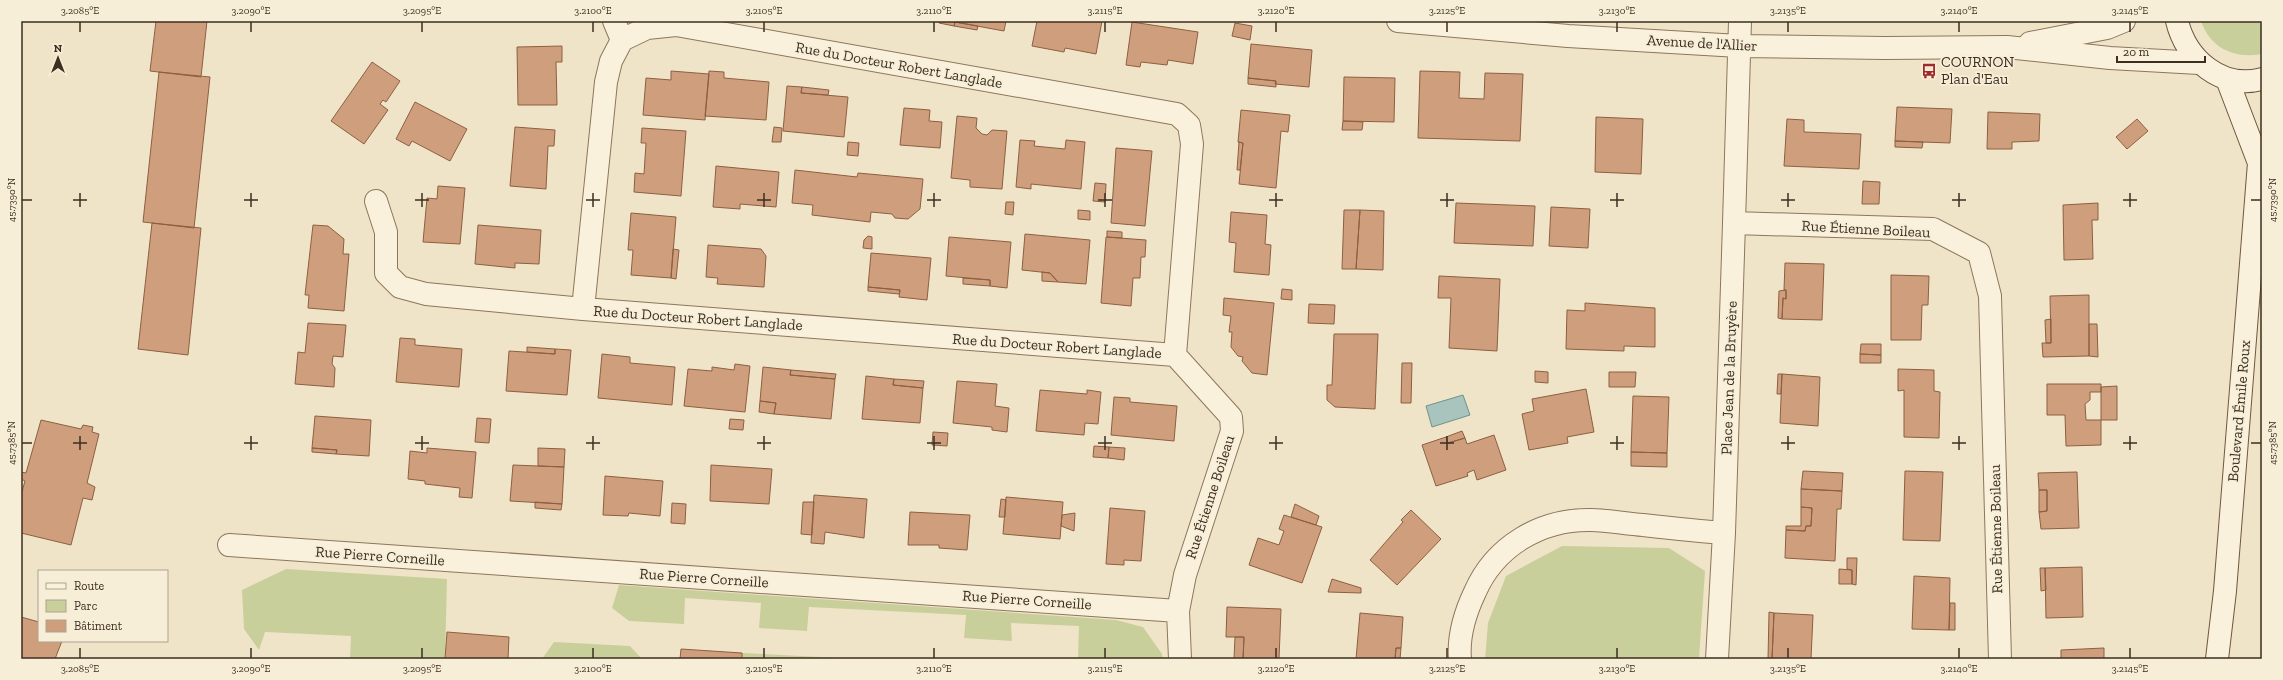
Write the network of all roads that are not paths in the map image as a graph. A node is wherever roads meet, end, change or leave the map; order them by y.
1 (1398, 21) edge
2 (1740, 21) edge
3 (2124, 21) edge
4 (2177, 21) edge
5 (618, 30) edge
6 (1739, 46) junction
7 (2007, 47) junction
8 (2199, 62) junction
9 (2227, 79) junction
10 (2262, 79) edge
11 (2261, 159) edge
12 (376, 201) dead end
13 (1734, 224) junction
14 (583, 309) junction
15 (1175, 355) junction
16 (1724, 533) junction
17 (229, 545) dead end
18 (1178, 611) junction
19 (1180, 659) edge
20 (1460, 659) edge
21 (1717, 659) edge
22 (2000, 659) edge
23 (2216, 659) edge

1 - 6 street, Avenue de l'Allier
2 - 6 street
3 - 7 street, Avenue de l'Allier
4 - 8 street
5 - 14 street, Rue du Docteur Robert Langlade
5 - 15 street, Rue du Docteur Robert Langlade
6 - 7 street, Avenue de l'Allier
6 - 13 street
7 - 8 street, Avenue de l'Allier
8 - 9 street
9 - 10 street
9 - 11 street, Boulevard Émile Roux
11 - 23 street, Boulevard Émile Roux
12 - 14 street, Rue du Docteur Robert Langlade
13 - 16 street, Place Jean de la Bruyère
13 - 22 street, Rue Étienne Boileau
14 - 15 street, Rue du Docteur Robert Langlade
15 - 18 street, Rue Étienne Boileau
16 - 20 street
16 - 21 street, Place Jean de la Bruyère
17 - 18 street, Rue Pierre Corneille
18 - 19 street, Rue Étienne Boileau

